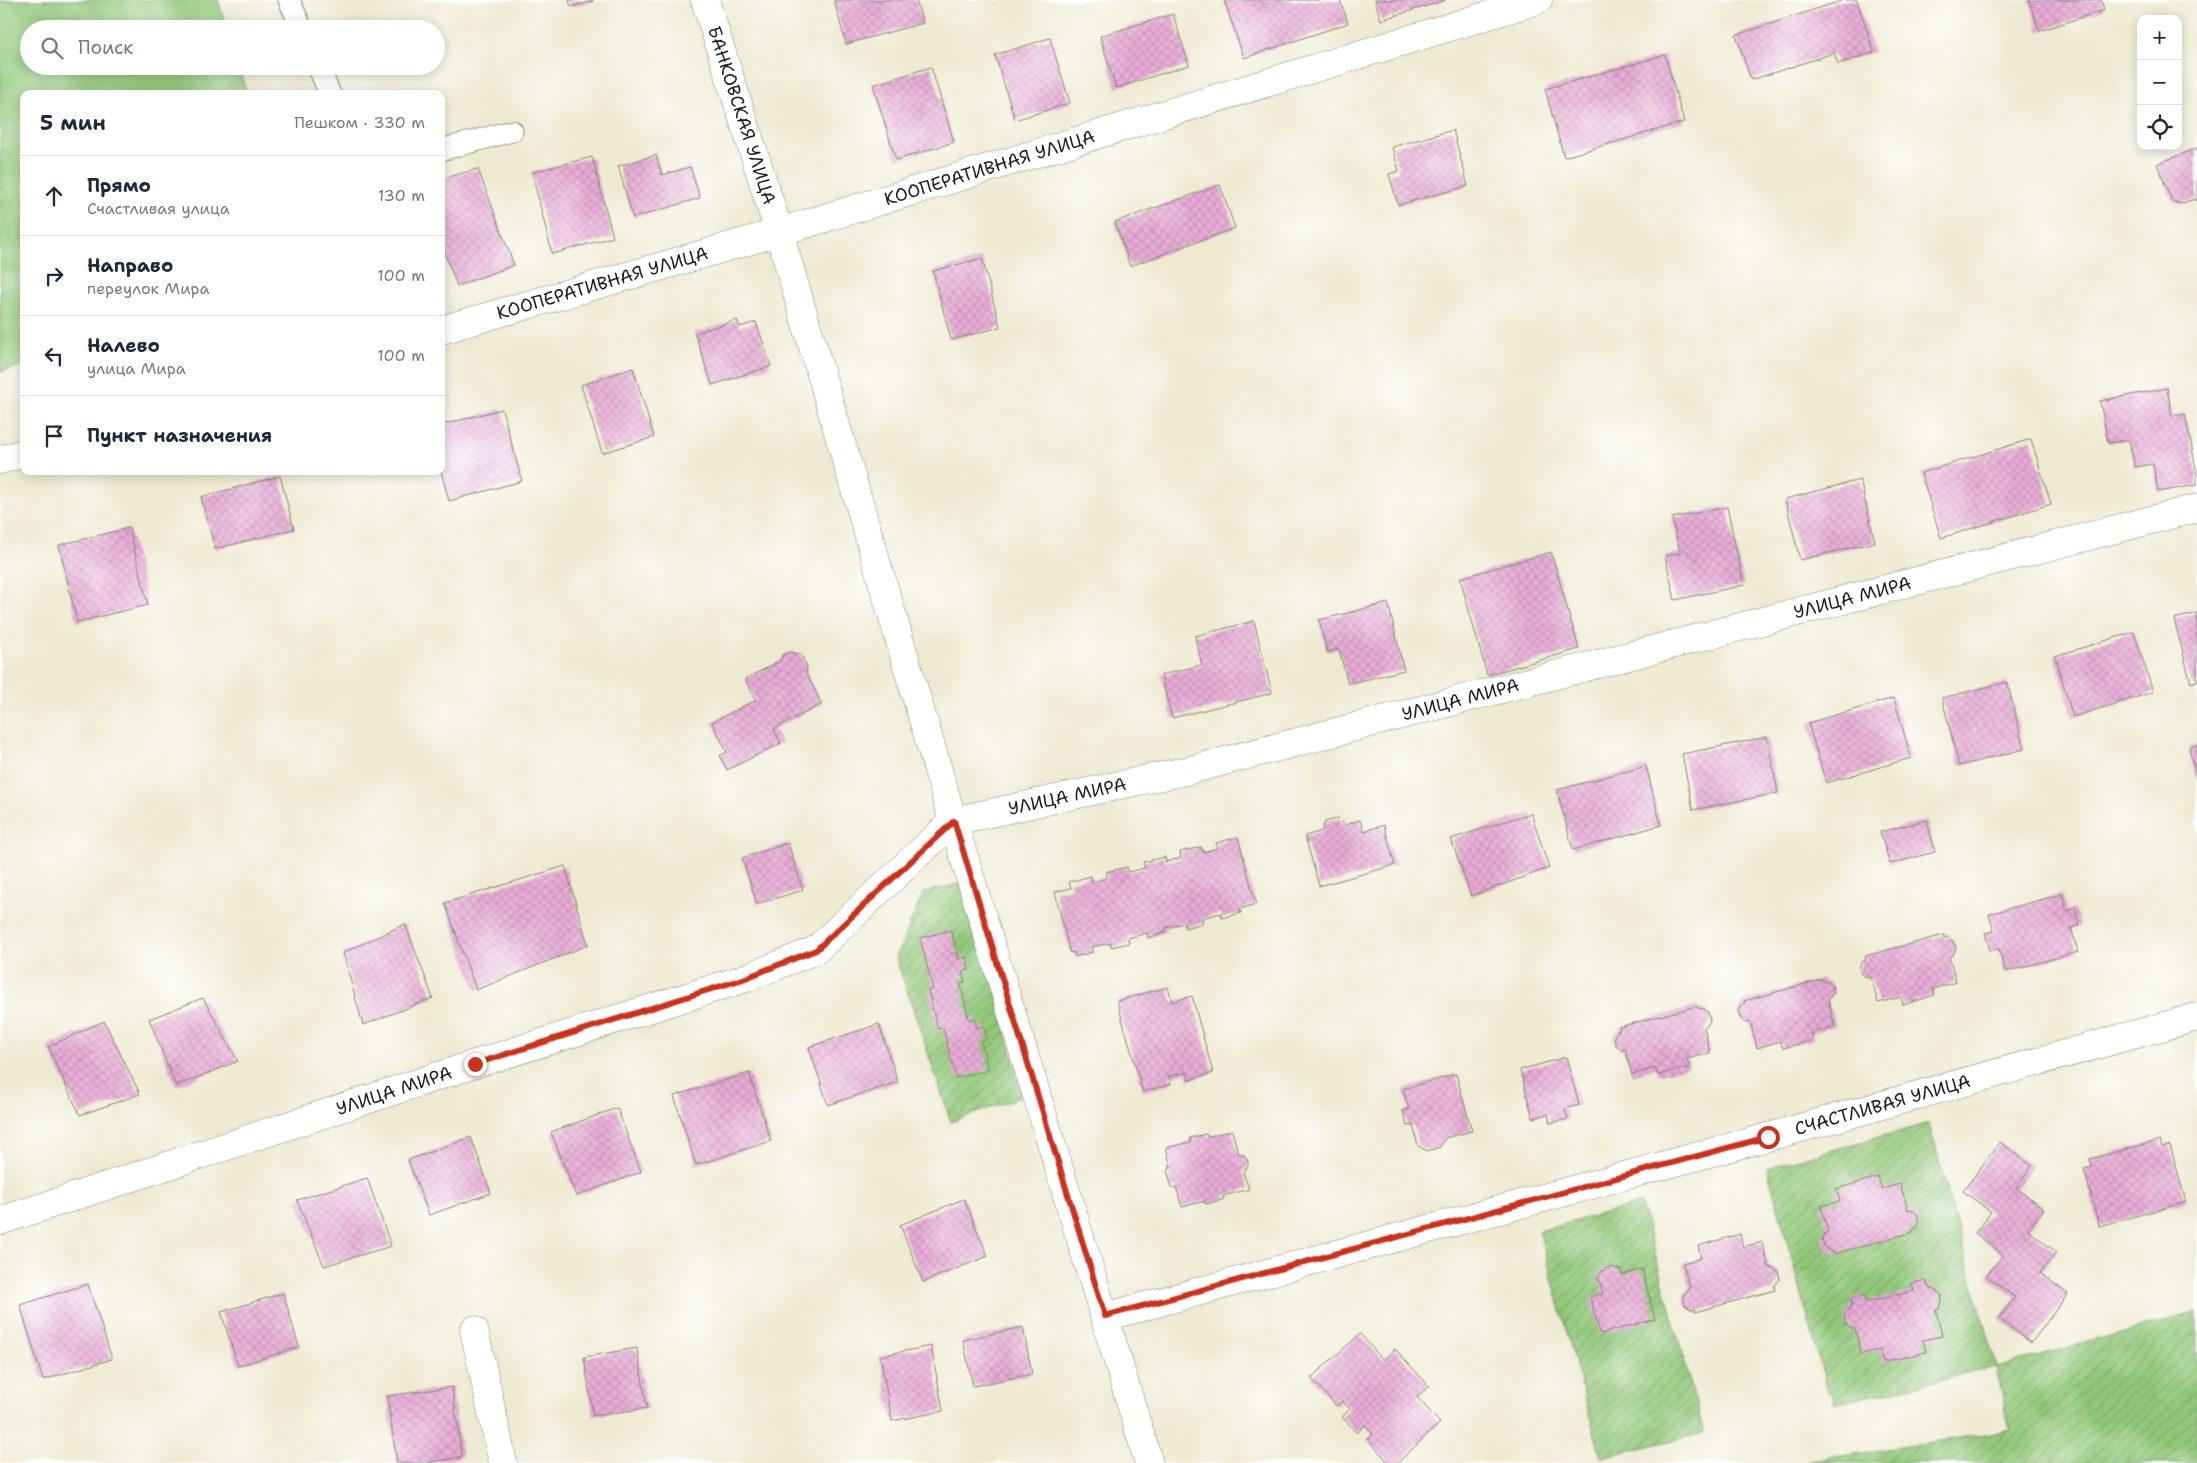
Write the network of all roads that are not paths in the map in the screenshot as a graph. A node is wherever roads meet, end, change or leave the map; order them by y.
1 (289, 0) edge
2 (704, 0) edge
3 (1538, 0) edge
4 (298, 20) edge
5 (322, 75) edge
6 (328, 90) edge
7 (512, 131) dead end
8 (445, 149) edge
9 (779, 232) junction
10 (445, 329) edge
11 (20, 454) edge
12 (0, 460) edge
13 (2197, 508) edge
14 (954, 821) junction
15 (2197, 1017) edge
16 (0, 1221) edge
17 (1105, 1316) junction
18 (474, 1330) dead end
19 (503, 1463) edge
20 (1149, 1463) edge

1 - 4 lane
2 - 9 street, БАНКОВСКАЯ УЛИЦА
3 - 9 street, КООПЕРАТИВНАЯ УЛИЦА
5 - 6 lane
7 - 8 lane
9 - 10 street, КООПЕРАТИВНАЯ УЛИЦА
9 - 14 street, БАНКОВСКАЯ УЛИЦА
11 - 12 street
13 - 14 street, УЛИЦА МИРА
14 - 16 street, УЛИЦА МИРА
14 - 17 street, БАНКОВСКАЯ УЛИЦА
15 - 17 street, СЧАСТЛИВАЯ УЛИЦА
17 - 20 street, БАНКОВСКАЯ УЛИЦА
18 - 19 street

